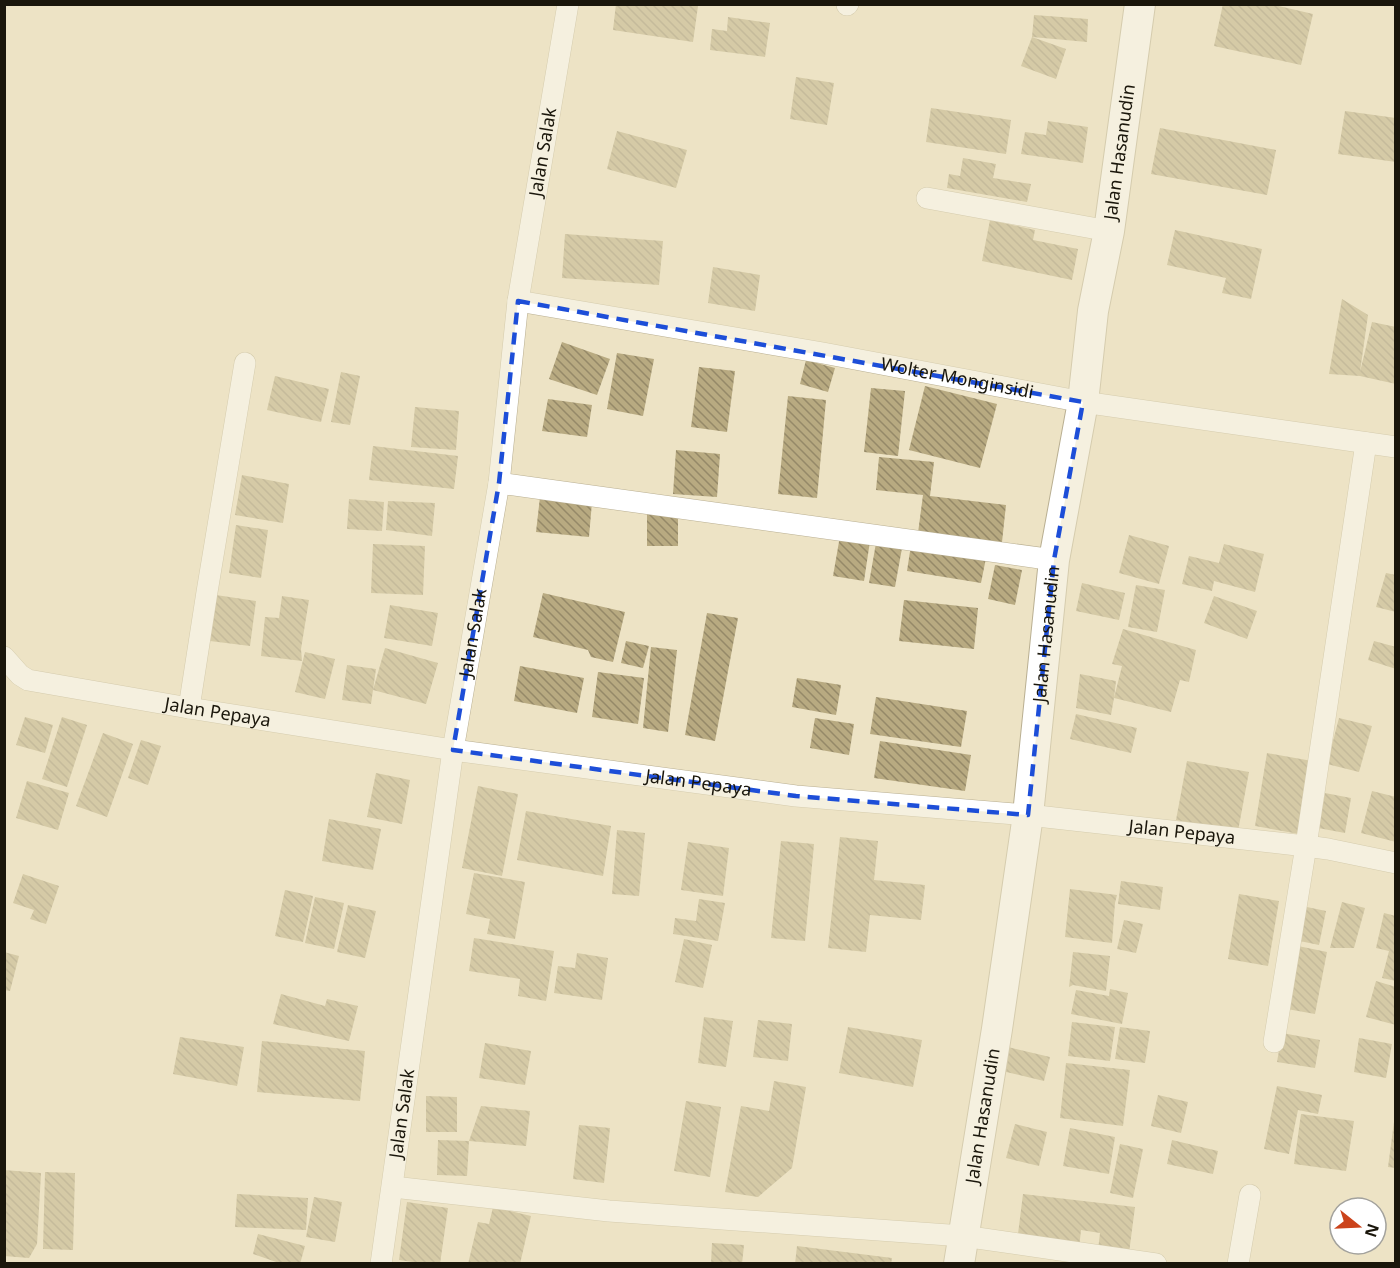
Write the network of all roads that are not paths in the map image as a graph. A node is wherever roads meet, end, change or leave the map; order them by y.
1 (568, 4) edge
2 (1140, 4) edge
3 (927, 198) dead end
4 (1109, 231) junction
5 (518, 301) junction
6 (245, 363) dead end
7 (1083, 402) junction
8 (1366, 443) junction
9 (1395, 447) edge
10 (499, 483) junction
11 (1054, 560) junction
12 (8, 662) edge
13 (189, 708) junction
14 (453, 750) junction
15 (1028, 814) junction
16 (1306, 846) junction
17 (1395, 864) edge
18 (1274, 1042) dead end
19 (393, 1187) junction
20 (1250, 1195) dead end
21 (961, 1250) edge
22 (381, 1263) edge
23 (1156, 1263) edge
24 (1238, 1263) edge

1 - 5 street, Jalan Salak
2 - 4 main road, Jalan Hasanudin
3 - 4 street
4 - 7 main road, Jalan Hasanudin
5 - 7 street, Wolter Monginsidi
5 - 10 street, Jalan Salak
6 - 13 street
7 - 8 street, Wolter Monginsidi
7 - 11 main road, Jalan Hasanudin
8 - 9 street, Wolter Monginsidi
8 - 16 street
10 - 11 street
10 - 14 street, Jalan Salak
11 - 15 main road, Jalan Hasanudin
12 - 13 street, Jalan Pepaya
13 - 14 street, Jalan Pepaya
14 - 15 street, Jalan Pepaya
14 - 19 street, Jalan Salak
15 - 16 street, Jalan Pepaya
15 - 21 main road, Jalan Hasanudin
16 - 17 street, Jalan Pepaya
16 - 18 street
19 - 21 street
19 - 22 street, Jalan Salak
20 - 24 street
21 - 23 street

